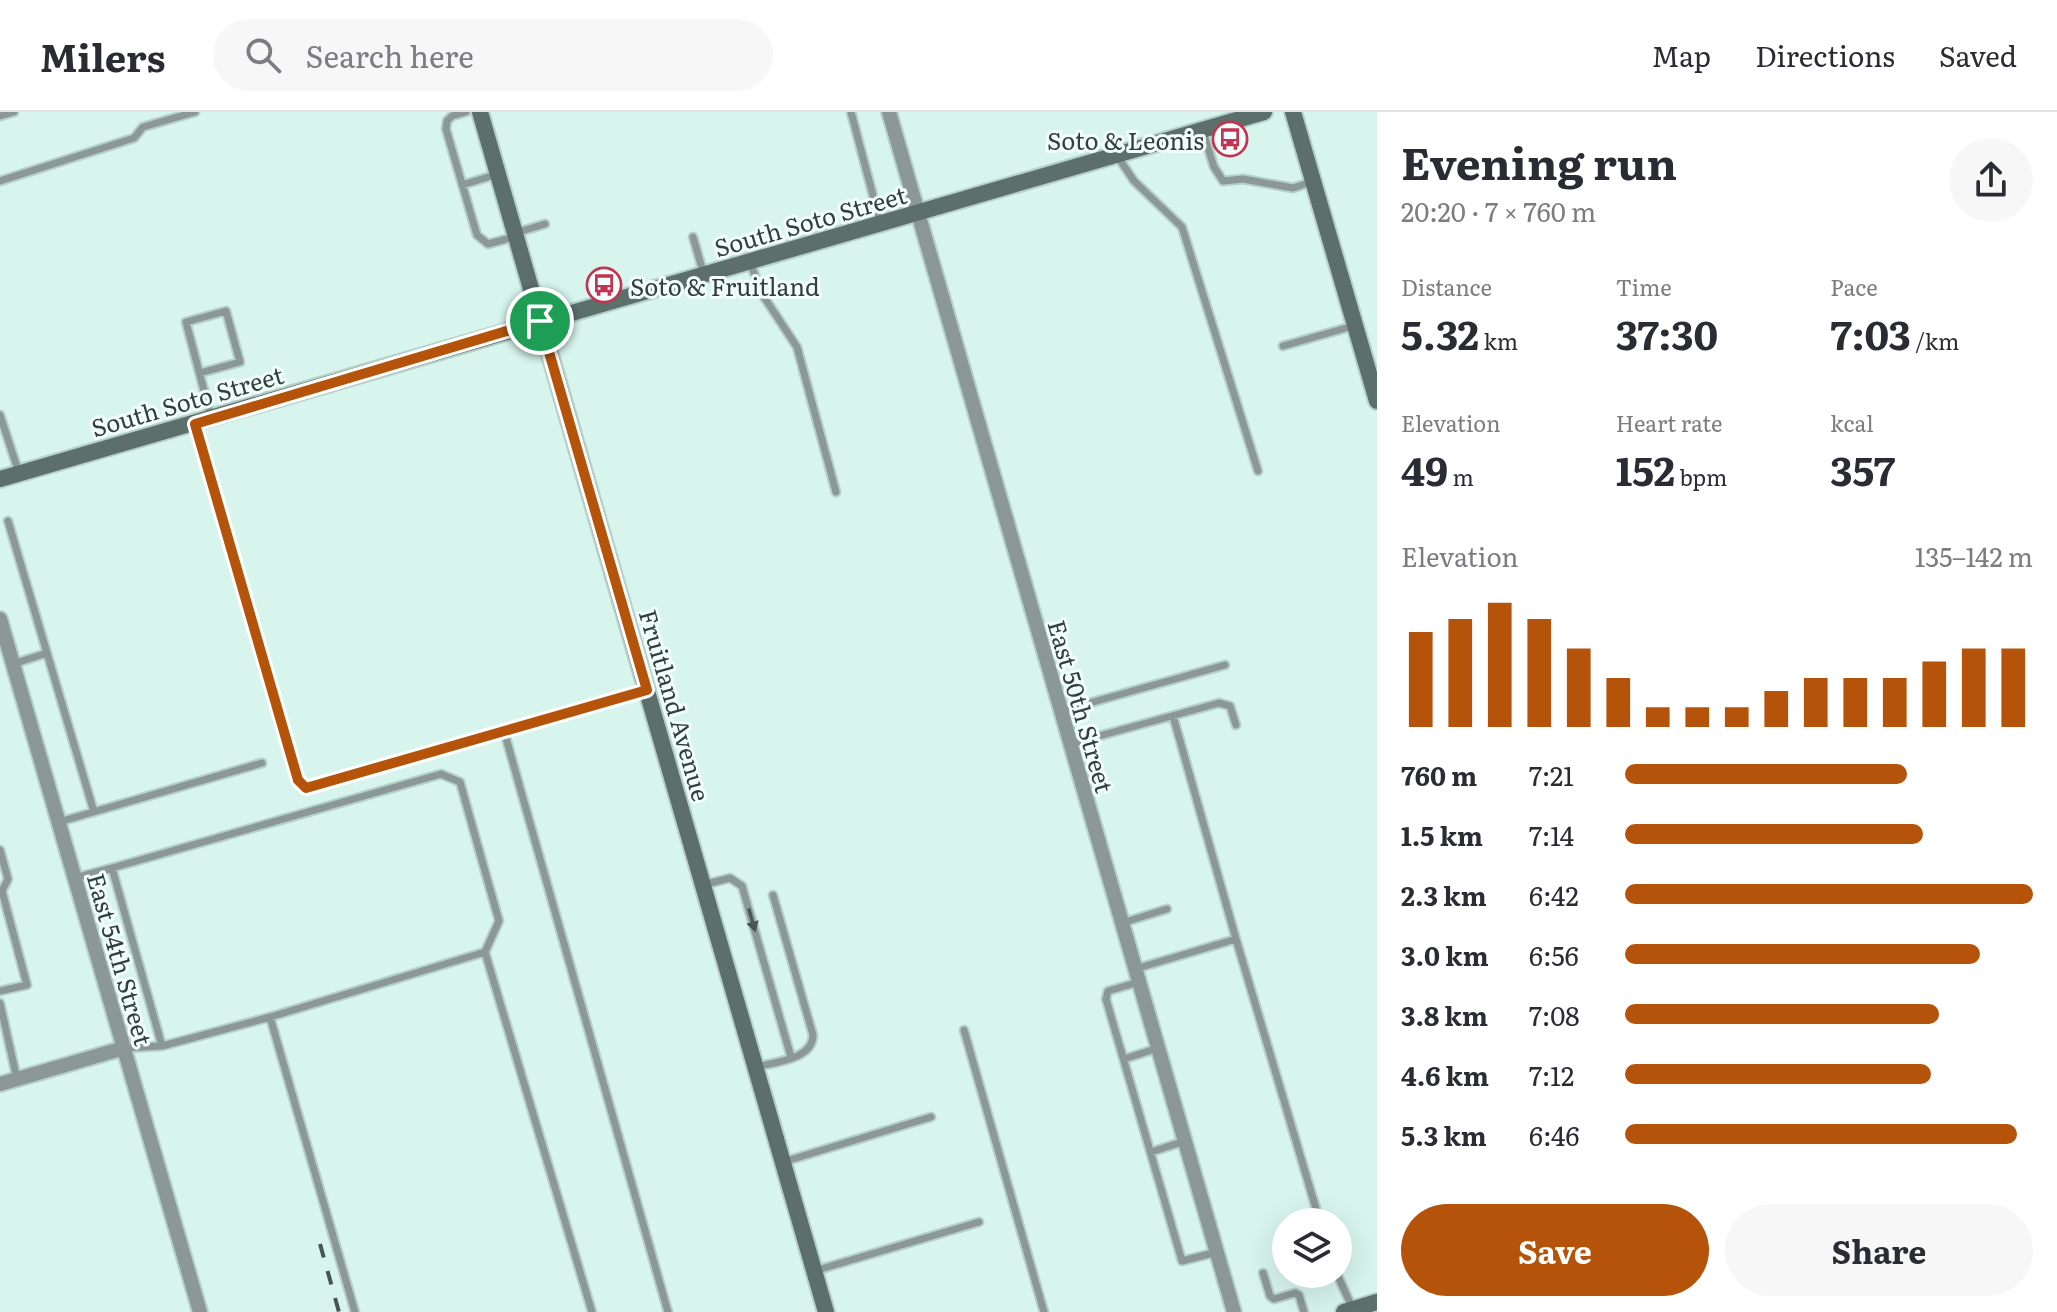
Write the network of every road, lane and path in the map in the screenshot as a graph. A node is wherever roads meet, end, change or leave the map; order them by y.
1 (14, 112) edge
2 (195, 112) edge
3 (466, 112) edge
4 (480, 112) edge
5 (851, 112) edge
6 (889, 112) edge
7 (1264, 112) edge
8 (1293, 112) edge
9 (0, 116) edge
10 (1202, 130) junction
11 (1117, 155) junction
12 (498, 174) junction
13 (0, 181) edge
14 (1313, 182) junction
15 (462, 185) junction
16 (917, 214) junction
17 (545, 224) dead end
18 (881, 224) junction
19 (516, 234) junction
20 (693, 237) dead end
21 (750, 262) junction
22 (704, 275) junction
23 (540, 321) junction
24 (1355, 325) junction
25 (1283, 346) dead end
26 (1372, 366) edge
27 (200, 373) junction
28 (1377, 401) edge
29 (0, 415) edge
30 (204, 421) junction
31 (1258, 471) dead end
32 (20, 474) junction
33 (0, 479) edge
34 (836, 492) dead end
35 (8, 521) dead end
36 (0, 619) edge
37 (47, 653) junction
38 (13, 664) junction
39 (1225, 665) dead end
40 (647, 690) junction
41 (1061, 711) junction
42 (1173, 716) junction
43 (1236, 725) dead end
44 (504, 731) junction
45 (1070, 744) junction
46 (262, 763) dead end
47 (94, 812) junction
48 (59, 822) junction
49 (0, 850) edge
50 (112, 868) junction
51 (75, 878) junction
52 (703, 885) junction
53 (773, 895) dead end
54 (1167, 909) dead end
55 (1122, 923) junction
56 (1236, 939) junction
57 (485, 952) junction
58 (1137, 976) junction
59 (0, 991) edge
60 (0, 1003) edge
61 (270, 1017) junction
62 (964, 1030) dead end
63 (162, 1046) junction
64 (124, 1048) junction
65 (1158, 1048) junction
66 (791, 1057) junction
67 (1124, 1059) junction
68 (756, 1067) junction
69 (17, 1079) junction
70 (0, 1084) edge
71 (931, 1117) dead end
72 (1185, 1141) junction
73 (1151, 1152) junction
74 (783, 1162) junction
75 (1316, 1208) edge
76 (979, 1222) dead end
77 (1217, 1252) junction
78 (814, 1271) junction
79 (1263, 1273) dead end
80 (1341, 1288) edge
81 (1377, 1302) edge
82 (1348, 1311) edge
83 (200, 1312) edge
84 (355, 1312) edge
85 (592, 1312) edge
86 (668, 1312) edge
87 (826, 1312) edge
88 (1044, 1312) edge
89 (1234, 1312) edge
90 (1304, 1312) edge

1 - 9 lane
2 - 13 lane
3 - 15 lane
4 - 12 main road, Fruitland Avenue
5 - 18 lane
6 - 16 street, East 50th Street
7 - 10 main road, South Soto Street
8 - 14 main road
10 - 11 main road, South Soto Street
10 - 14 lane
11 - 16 main road, South Soto Street
11 - 31 lane
12 - 15 lane
12 - 19 main road, Fruitland Avenue
14 - 24 main road
15 - 19 lane
16 - 18 main road, South Soto Street
16 - 41 street, East 50th Street
17 - 19 lane
18 - 21 main road, South Soto Street
19 - 23 main road, Fruitland Avenue
20 - 22 lane
21 - 22 main road, South Soto Street
21 - 34 lane
22 - 23 main road, South Soto Street
23 - 30 main road, South Soto Street
23 - 40 main road, Fruitland Avenue
24 - 25 lane
24 - 26 main road
26 - 28 main road
27 - 27 lane
27 - 30 lane
29 - 32 lane
30 - 32 main road, South Soto Street
30 - 44 lane
32 - 33 main road, South Soto Street
35 - 37 lane
36 - 38 street, East 54th Street
37 - 38 lane
37 - 47 lane
38 - 48 street, East 54th Street
39 - 41 lane
40 - 44 lane
40 - 52 main road, Fruitland Avenue
41 - 45 street, East 50th Street
42 - 43 lane
42 - 45 lane
42 - 56 lane
44 - 86 lane
45 - 55 street, East 50th Street
46 - 47 lane
47 - 48 lane
48 - 51 street, East 54th Street
49 - 59 lane
50 - 51 lane
50 - 57 lane
50 - 63 lane
51 - 64 street, East 54th Street
52 -> 66 lane
52 - 68 main road, Fruitland Avenue
53 - 66 lane
54 - 55 lane
55 - 58 street, East 50th Street
56 - 58 lane
56 - 75 lane
57 - 61 lane
57 - 85 lane
58 - 65 street, East 50th Street
58 - 67 lane
60 - 69 lane
61 - 63 lane
61 - 84 lane
62 - 88 lane
63 - 64 lane
64 - 69 street
64 - 83 street, East 54th Street
65 - 67 lane
65 - 72 street, East 50th Street
66 - 68 lane
67 - 73 lane
68 - 74 main road, Fruitland Avenue
69 - 70 street
71 - 74 lane
72 - 73 lane
72 - 77 street, East 50th Street
73 - 77 lane
74 - 78 main road, Fruitland Avenue
76 - 78 lane
77 - 89 street, East 50th Street
78 - 87 main road, Fruitland Avenue
79 - 90 lane
80 - 82 lane
81 - 82 main road

